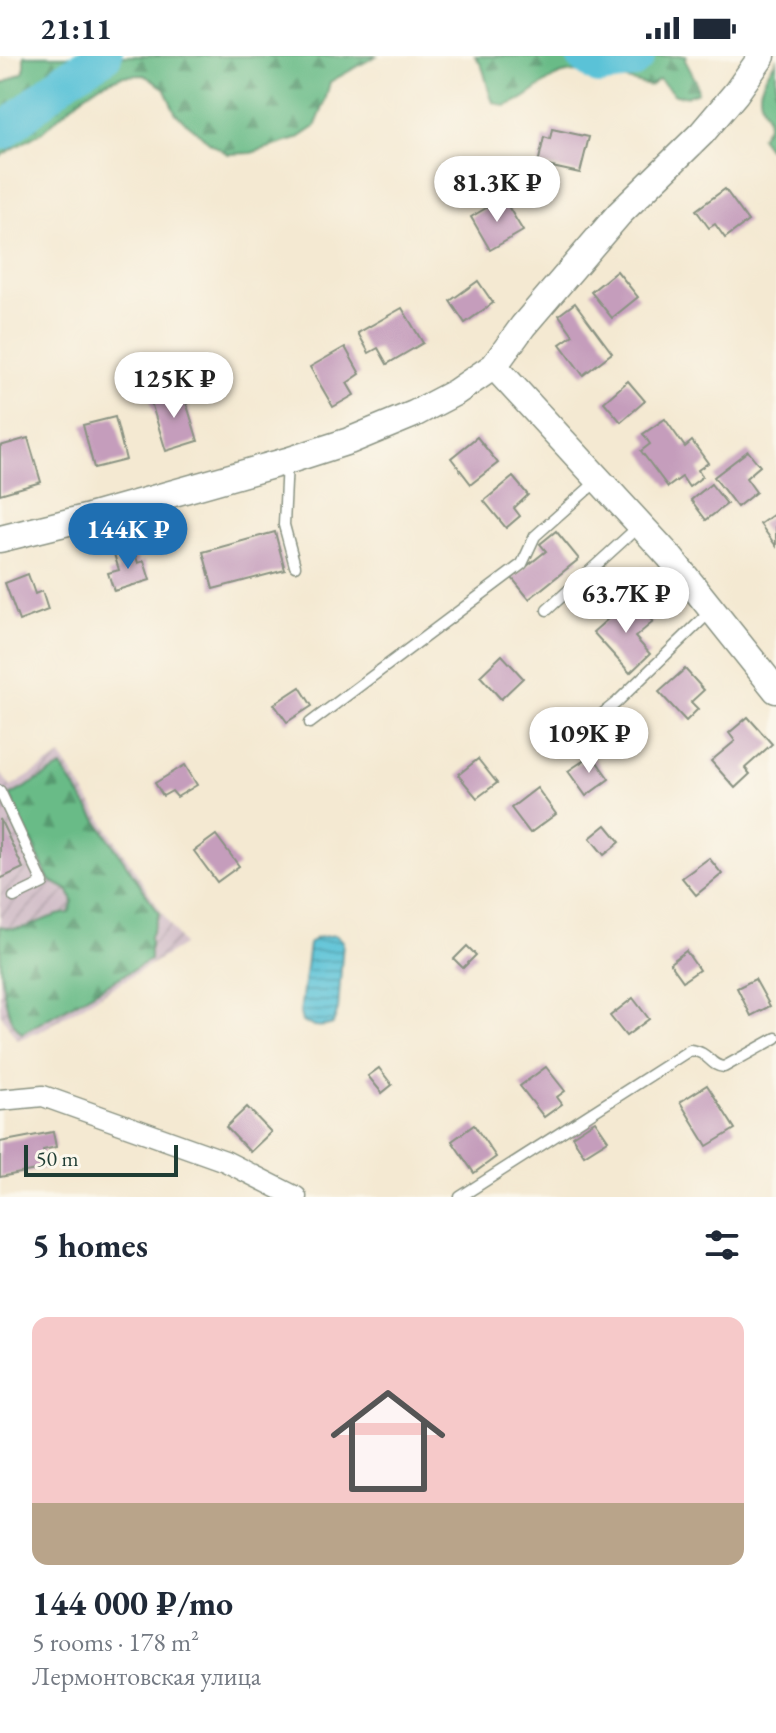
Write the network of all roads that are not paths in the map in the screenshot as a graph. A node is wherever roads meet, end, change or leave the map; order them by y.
1 (762, 56) edge
2 (494, 366) junction
3 (287, 461) junction
4 (597, 481) junction
5 (641, 524) junction
6 (0, 539) edge
7 (295, 566) dead end
8 (547, 610) dead end
9 (712, 610) junction
10 (776, 690) edge
11 (310, 723) dead end
12 (585, 728) dead end
13 (0, 791) edge
14 (14, 897) dead end
15 (776, 1038) edge
16 (0, 1100) edge
17 (296, 1197) edge
18 (460, 1197) edge

1 - 2 street
2 - 3 street
2 - 4 street
3 - 6 street
3 - 7 lane
4 - 5 street
4 - 11 lane
5 - 8 lane
5 - 9 street
9 - 10 street
9 - 12 lane
13 - 14 lane
15 - 18 lane
16 - 17 street

